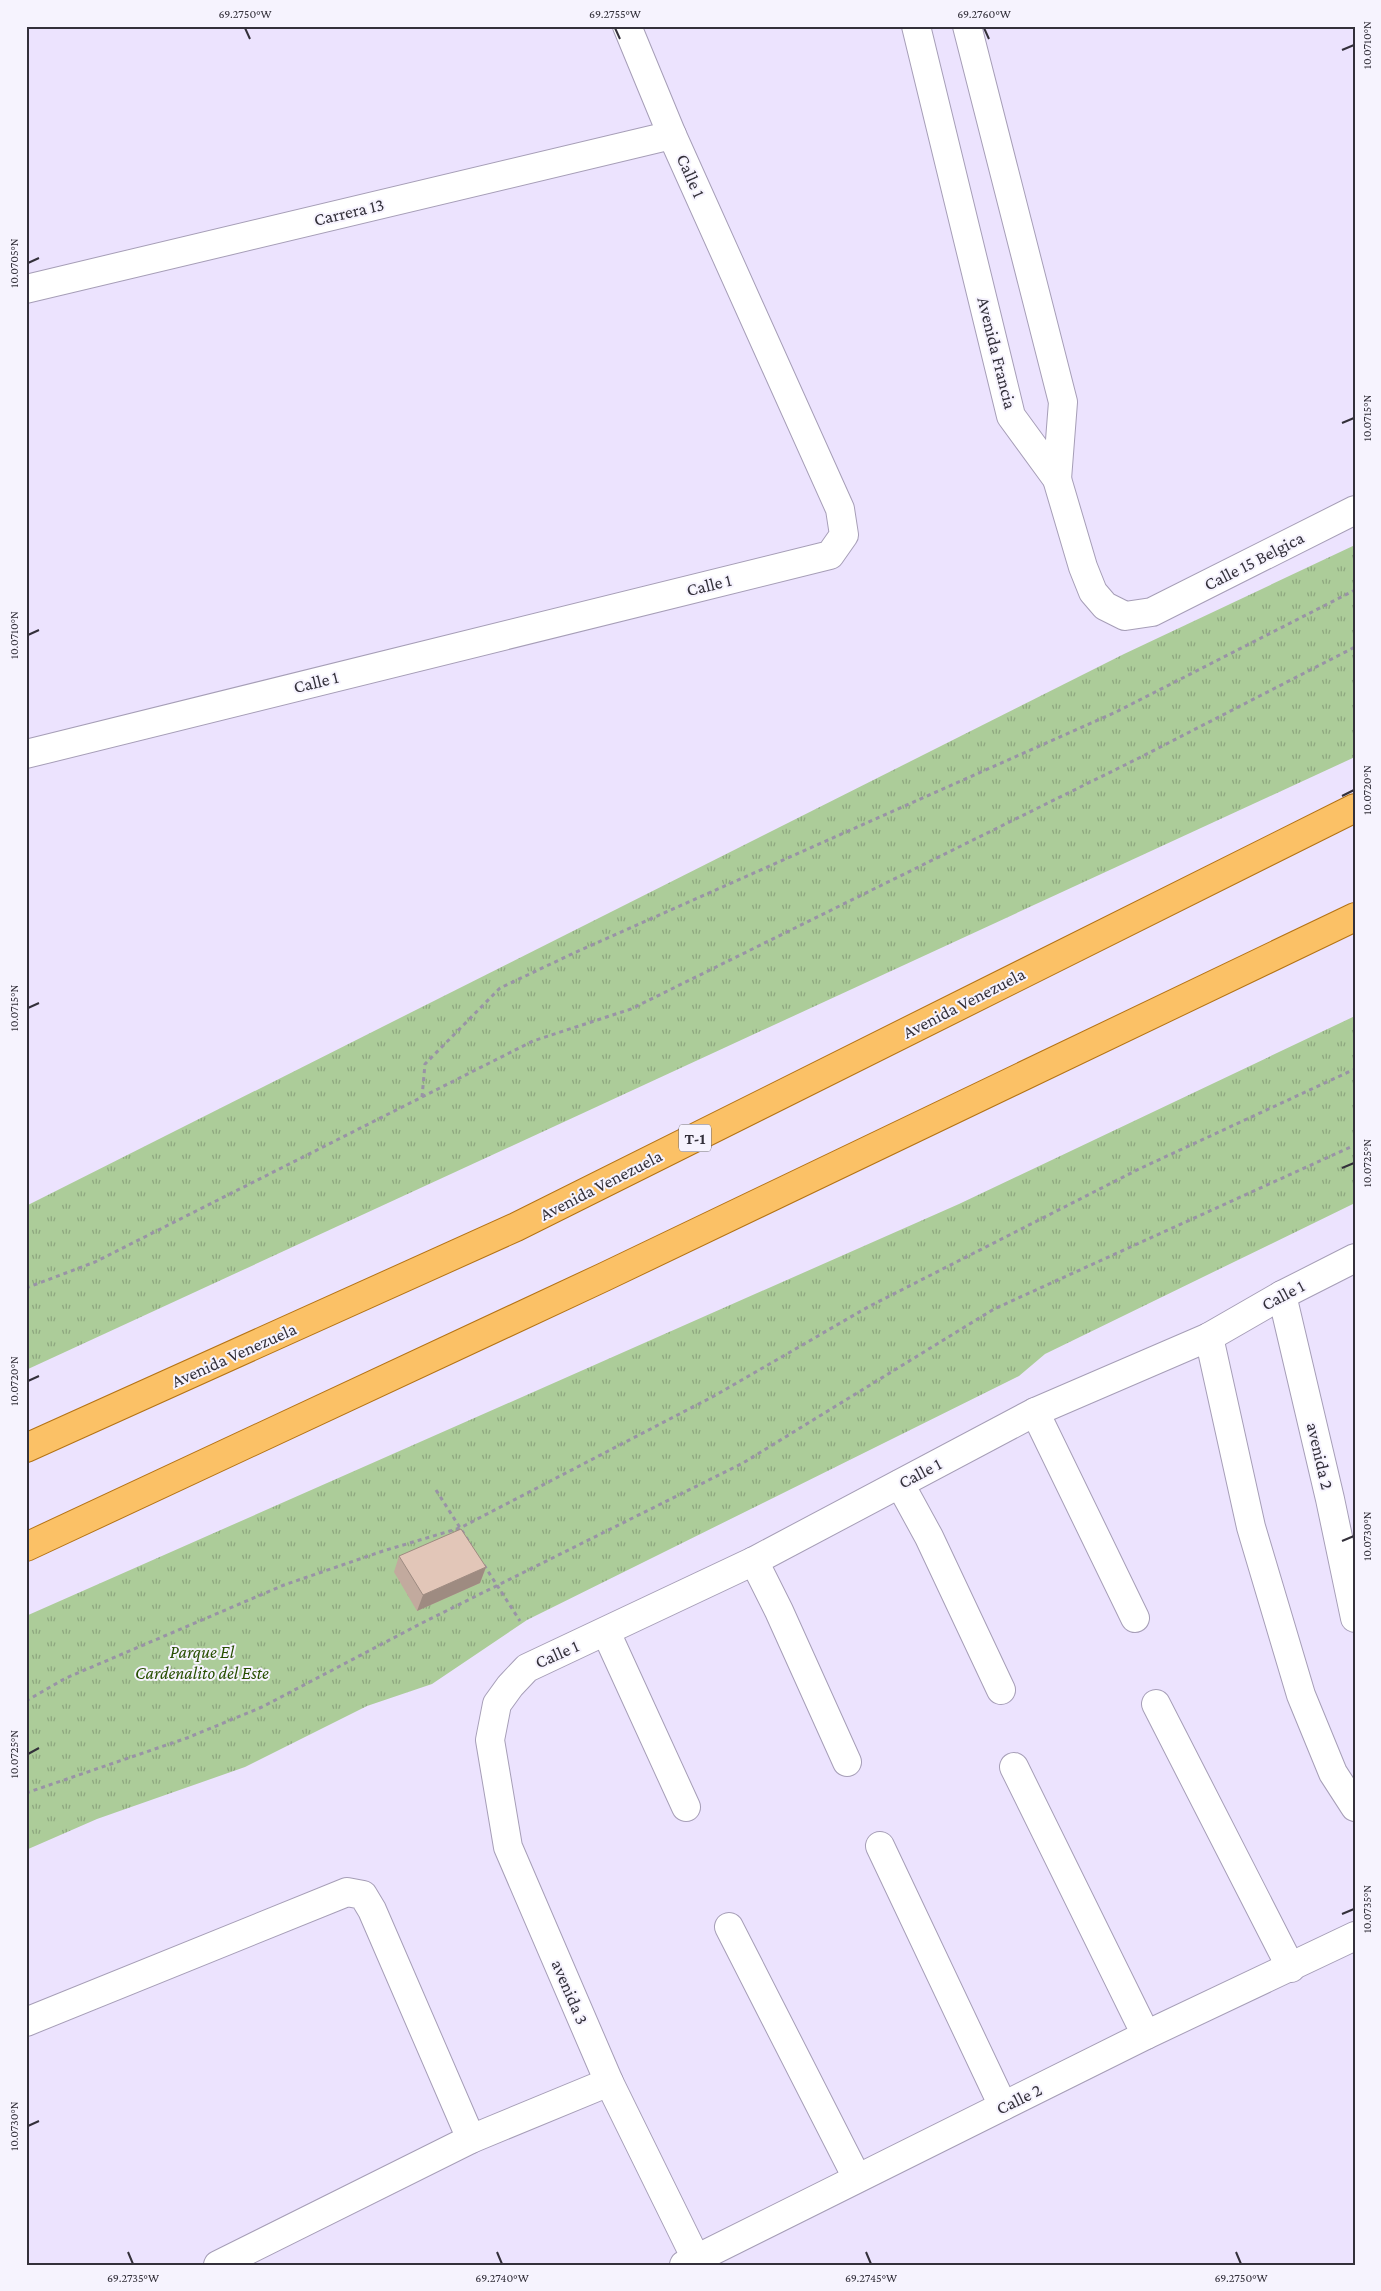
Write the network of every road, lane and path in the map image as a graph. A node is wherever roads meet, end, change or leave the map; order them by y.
1 (627, 26) edge
2 (916, 26) edge
3 (968, 26) edge
4 (672, 135) junction
5 (26, 289) edge
6 (1056, 479) junction
7 (1355, 510) edge
8 (1355, 590) edge
9 (1355, 647) edge
10 (26, 754) edge
11 (1355, 808) edge
12 (1355, 917) edge
13 (1355, 1069) edge
14 (422, 1098) junction
15 (1355, 1145) edge
16 (1355, 1258) edge
17 (26, 1288) edge
18 (1282, 1295) junction
19 (1208, 1337) junction
20 (1035, 1412) junction
21 (26, 1448) edge
22 (900, 1484) junction
23 (436, 1490) dead end
24 (460, 1528) junction
25 (26, 1547) edge
26 (476, 1553) edge
27 (482, 1561) edge
28 (754, 1561) junction
29 (497, 1586) junction
30 (1135, 1618) dead end
31 (1355, 1618) edge
32 (520, 1621) dead end
33 (606, 1632) junction
34 (1001, 1690) dead end
35 (26, 1701) edge
36 (497, 1704) joint
37 (1156, 1704) dead end
38 (847, 1762) dead end
39 (1014, 1767) dead end
40 (26, 1793) edge
41 (686, 1807) dead end
42 (1355, 1807) edge
43 (880, 1846) dead end
44 (729, 1927) dead end
45 (1355, 1936) edge
46 (1292, 1968) junction
47 (26, 2022) edge
48 (1146, 2035) junction
49 (609, 2082) junction
50 (1003, 2106) junction
51 (471, 2139) junction
52 (857, 2178) junction
53 (693, 2263) edge
54 (218, 2265) edge

1 - 4 street, Calle 1
2 - 6 street, Avenida Francia
3 - 6 street
4 - 5 street, Carrera 13
4 - 10 street, Calle 1
6 - 7 street, Calle 15 Belgica
8 - 14 path
9 - 14 path
11 - 21 main road, Avenida Venezuela / T-1
12 - 25 main road
13 - 24 path
14 - 17 path
15 - 29 path
16 - 18 street, Calle 1
18 - 19 street, Calle 1
18 - 31 street, avenida 2
19 - 20 street, Calle 1
19 - 42 street
20 - 22 street, Calle 1
20 - 30 street
22 - 28 street, Calle 1
22 - 34 street
23 - 24 path
24 - 26 path
24 - 35 path
27 - 29 path
28 - 33 street, Calle 1
28 - 38 street
29 - 32 path
29 - 40 path
33 - 36 street, Calle 1
33 - 41 street
36 - 49 street, avenida 3
37 - 46 street
39 - 48 street
43 - 50 street
44 - 52 street
45 - 46 street, Calle 2
46 - 48 street, Calle 2
47 - 51 street
48 - 50 street, Calle 2
49 - 51 street
49 - 53 street, avenida 3
50 - 52 street, Calle 2
51 - 54 street
52 - 53 street, Calle 2

